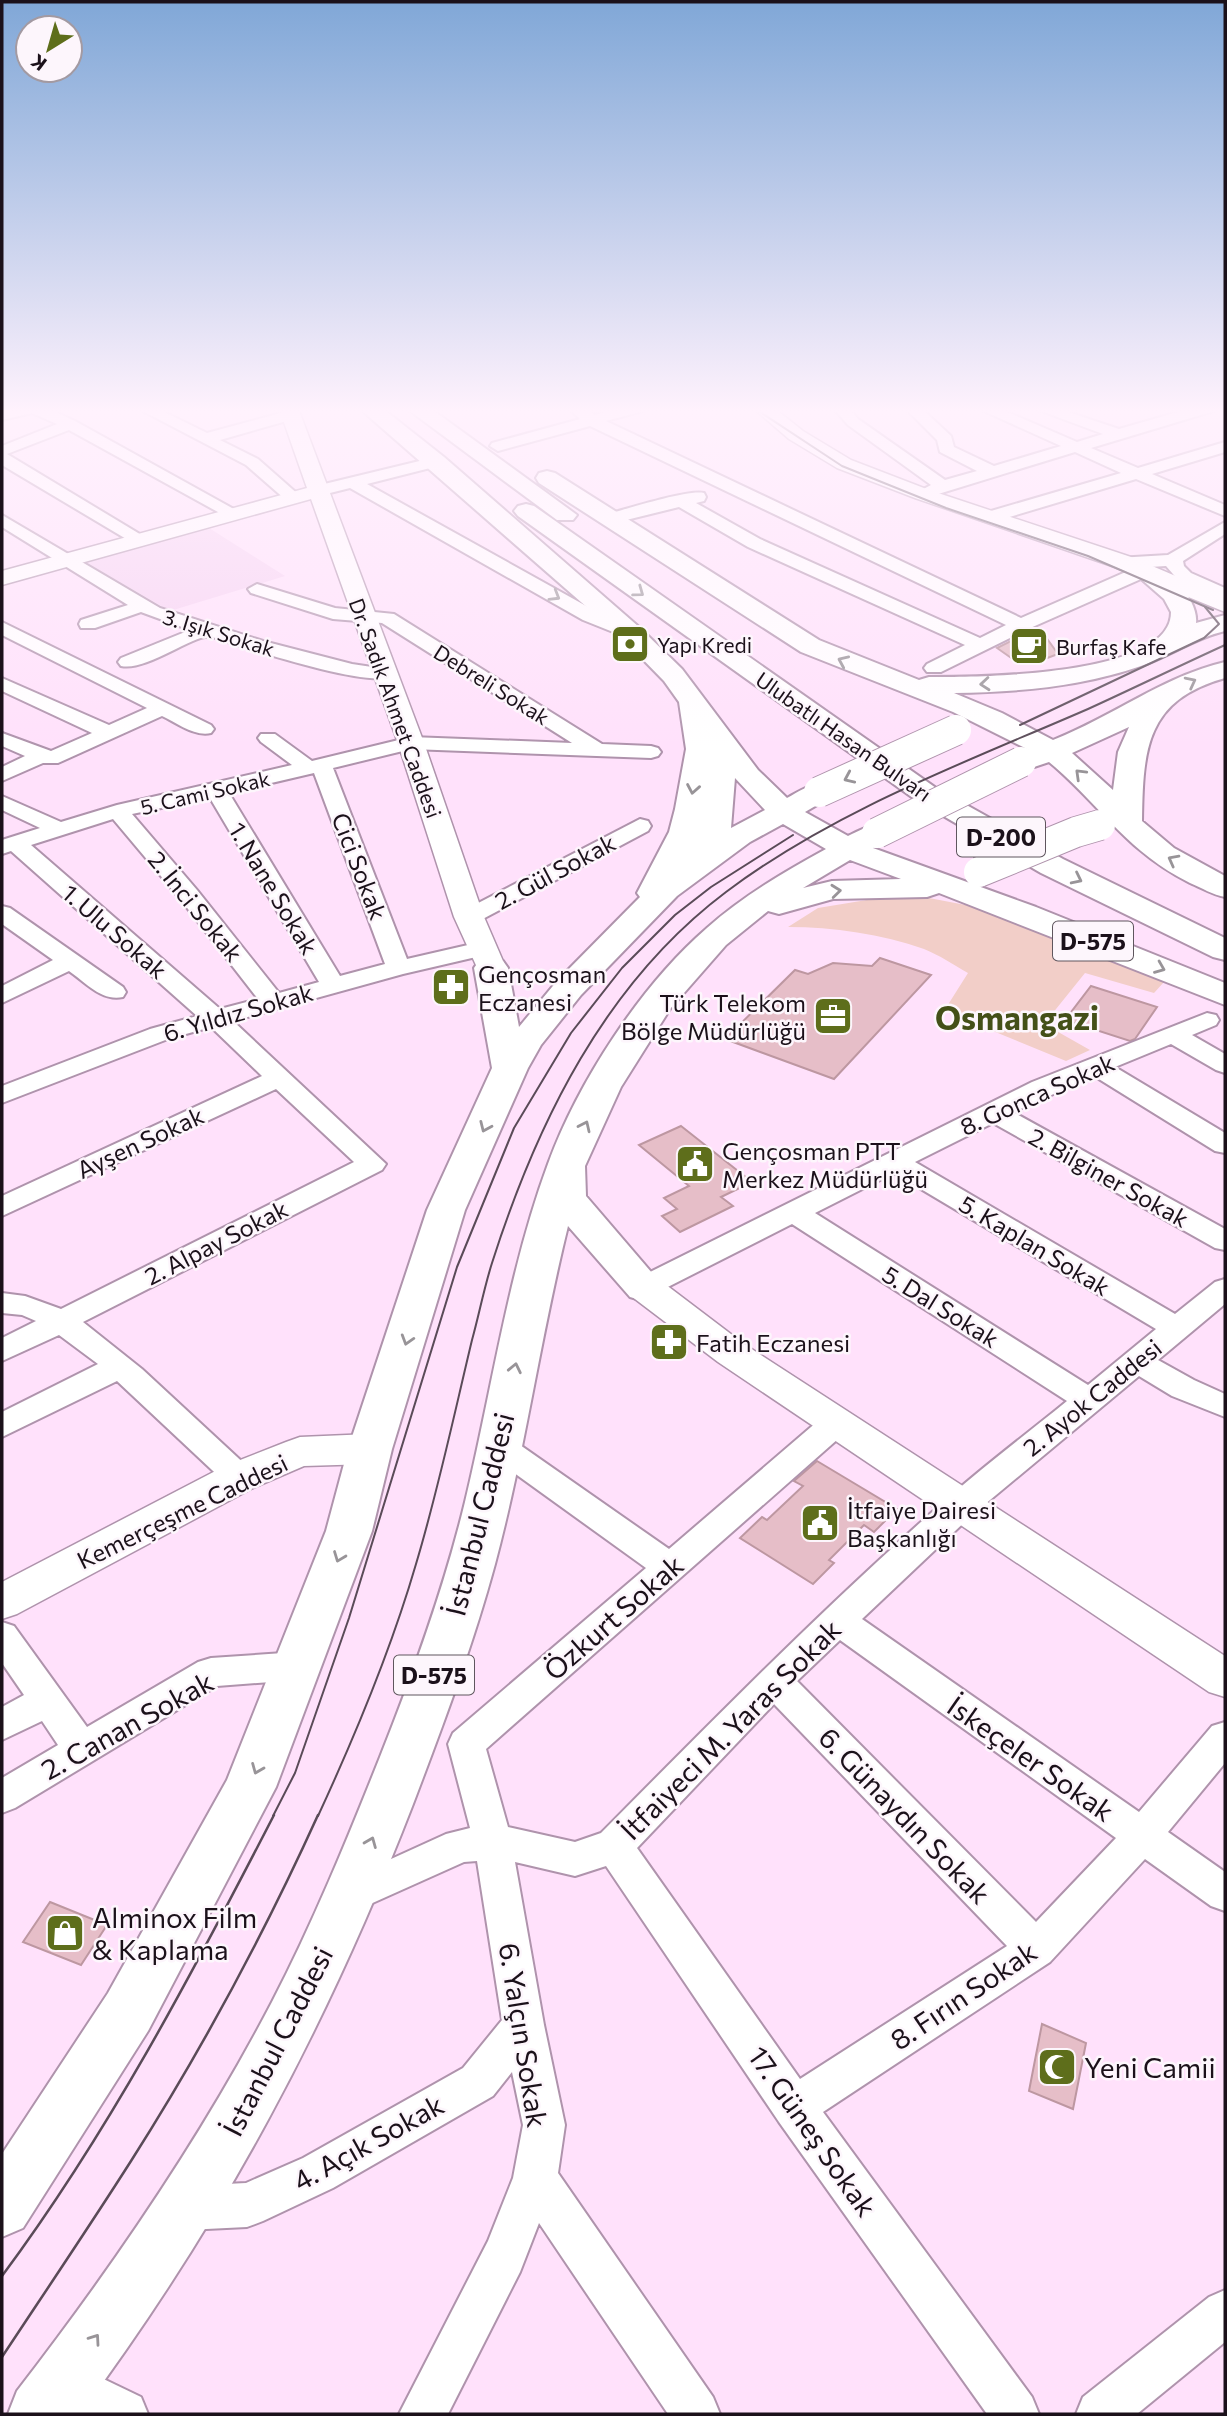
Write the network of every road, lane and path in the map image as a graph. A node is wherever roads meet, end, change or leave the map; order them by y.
1 (3, 521) edge
2 (108, 521) edge
3 (205, 521) edge
4 (331, 521) edge
5 (422, 521) edge
6 (504, 521) edge
7 (542, 521) edge
8 (573, 521) edge
9 (613, 521) edge
10 (714, 521) edge
11 (804, 521) edge
12 (1001, 521) edge
13 (1223, 530) edge
14 (139, 539) junction
15 (534, 547) junction
16 (1174, 559) junction
17 (65, 560) junction
18 (496, 561) junction
19 (1133, 566) junction
20 (2, 578) edge
21 (257, 589) dead end
22 (1225, 594) edge
23 (142, 606) junction
24 (1225, 606) edge
25 (375, 617) junction
26 (1225, 623) edge
27 (88, 624) dead end
28 (1021, 625) junction
29 (2, 628) edge
30 (206, 629) junction
31 (630, 632) junction
32 (1168, 642) junction
33 (981, 645) junction
34 (128, 662) dead end
35 (934, 668) dead end
36 (1225, 670) edge
37 (385, 674) junction
38 (1074, 678) junction
39 (2, 684) edge
40 (906, 685) junction
41 (691, 698) junction
42 (1158, 699) junction
43 (163, 708) junction
44 (982, 713) junction
45 (204, 729) dead end
46 (110, 733) junction
47 (268, 738) dead end
48 (2, 739) edge
49 (720, 739) junction
50 (411, 743) junction
51 (597, 750) junction
52 (650, 752) dead end
53 (1053, 752) junction
54 (40, 757) junction
55 (315, 767) junction
56 (2, 775) edge
57 (216, 790) junction
58 (2, 802) edge
59 (117, 811) junction
60 (784, 812) junction
61 (1114, 824) junction
62 (640, 826) dead end
63 (59, 829) junction
64 (8, 845) edge
65 (848, 849) junction
66 (694, 867) junction
67 (969, 881) junction
68 (1225, 888) edge
69 (645, 908) junction
70 (746, 912) junction
71 (2, 913) edge
72 (469, 917) junction
73 (1225, 925) edge
74 (1225, 950) edge
75 (486, 958) junction
76 (72, 960) junction
77 (398, 968) junction
78 (333, 985) junction
79 (569, 988) junction
80 (114, 992) dead end
81 (2, 996) edge
82 (273, 1002) junction
83 (1216, 1008) edge
84 (215, 1018) junction
85 (1174, 1035) junction
86 (1225, 1065) edge
87 (1096, 1066) junction
88 (510, 1068) junction
89 (278, 1078) junction
90 (2, 1095) edge
91 (993, 1112) junction
92 (1225, 1145) edge
93 (894, 1161) junction
94 (372, 1164) joint
95 (567, 1164) junction
96 (2, 1207) edge
97 (792, 1211) junction
98 (1225, 1241) edge
99 (540, 1265) junction
100 (644, 1287) junction
101 (1225, 1289) edge
102 (2, 1303) edge
103 (60, 1321) junction
104 (1177, 1328) junction
105 (2, 1351) edge
106 (1137, 1361) junction
107 (118, 1367) junction
108 (1089, 1400) junction
109 (1225, 1406) edge
110 (836, 1423) junction
111 (2, 1426) edge
112 (499, 1446) junction
113 (370, 1449) junction
114 (239, 1477) junction
115 (960, 1506) junction
116 (670, 1567) junction
117 (2, 1602) edge
118 (838, 1620) junction
119 (2, 1636) edge
120 (298, 1666) junction
121 (1225, 1679) edge
122 (774, 1681) junction
123 (47, 1700) junction
124 (2, 1725) edge
125 (1225, 1737) edge
126 (82, 1749) junction
127 (2, 1797) edge
128 (1142, 1836) junction
129 (493, 1842) junction
130 (614, 1846) junction
131 (1225, 1894) edge
132 (348, 1896) junction
133 (1036, 1949) junction
134 (523, 2025) junction
135 (794, 2107) junction
136 (535, 2178) junction
137 (4, 2200) edge
138 (186, 2208) junction
139 (1225, 2313) edge
140 (52, 2399) edge
141 (691, 2412) edge
142 (124, 2414) edge
143 (423, 2414) edge
144 (1015, 2414) edge
145 (1100, 2414) edge

1 - 17 street, 3. Işık Sokak
2 - 14 street
3 - 14 main road
4 - 25 main road, Dr. Sadık Ahmet Caddesi
5 - 18 street
6 - 15 highway
7 -> 74 highway, Ulubatlı Hasan Bulvarı / D-200
8 - 73 highway, Ulubatlı Hasan Bulvarı / D-200
40 -> 9 highway
10 - 33 street
11 - 28 street
12 - 19 main road
13 - 16 street
14 - 17 main road
15 - 18 street
15 - 31 highway
16 - 19 street
16 - 22 street
17 - 20 main road
17 - 23 street, 3. Işık Sokak
18 -> 31 street
19 - 24 main road
19 - 28 street
19 - 32 highway
21 - 25 street
23 - 27 street
23 - 30 street, 3. Işık Sokak
25 - 37 main road, Dr. Sadık Ahmet Caddesi
25 - 51 street, Debreli Sokak
26 - 32 highway
28 - 33 street
29 - 43 street
30 - 34 street
30 - 37 street, 3. Işık Sokak
31 - 41 highway
32 - 38 highway
33 - 35 street
42 -> 36 highway, İstanbul Caddesi
37 - 50 main road, Dr. Sadık Ahmet Caddesi
38 -> 40 highway
38 - 44 highway
39 - 46 street
40 - 44 highway
41 - 49 highway
41 -> 69 highway
42 - 53 highway, İstanbul Caddesi
42 - 61 highway
43 - 45 street
43 - 46 street
44 - 53 highway
44 -> 60 highway, bridge
46 - 54 street
47 - 55 street
48 - 54 street
49 - 60 highway
49 - 66 highway
50 - 51 street, 5. Cami Sokak
50 - 55 street, 5. Cami Sokak
50 - 72 main road, Dr. Sadık Ahmet Caddesi
51 - 52 street, 5. Cami Sokak
61 -> 53 highway
53 - 65 highway, İstanbul Caddesi, bridge
54 - 56 street
55 - 57 street, 5. Cami Sokak
55 - 77 street, Cici Sokak
57 - 59 street, 5. Cami Sokak
57 - 78 street, 1. Nane Sokak
58 - 63 street
59 - 63 street, 5. Cami Sokak
59 - 82 street, 2. İnci Sokak
60 - 65 highway
60 - 66 highway
61 - 67 highway, bridge
68 -> 61 highway
62 - 72 street, 2. Gül Sokak
63 - 64 street, 5. Cami Sokak
64 - 84 street, 1. Ulu Sokak
65 - 67 highway
65 - 70 highway, İstanbul Caddesi
66 - 69 highway
70 -> 67 highway, D-575
67 -> 83 highway, D-575
69 - 79 highway
95 -> 70 highway, İstanbul Caddesi / D-575
71 - 76 street
72 - 75 main road, Dr. Sadık Ahmet Caddesi
75 - 77 street, 6. Yıldız Sokak
75 - 79 highway
75 - 88 highway
76 - 80 street
76 - 81 street
77 - 78 street, 6. Yıldız Sokak
78 - 82 street, 6. Yıldız Sokak
79 - 88 highway
82 - 84 street, 6. Yıldız Sokak
83 - 85 street, 8. Gonca Sokak
84 - 89 street, 1. Ulu Sokak
84 - 90 street, 6. Yıldız Sokak
85 - 86 street
85 - 87 street, 8. Gonca Sokak
87 - 91 street, 8. Gonca Sokak
87 - 92 street
88 -> 113 highway
89 - 94 street, 1. Ulu Sokak
89 - 96 street, Ayşen Sokak
91 - 93 street, 8. Gonca Sokak
91 - 98 street, 2. Bilginer Sokak
93 - 97 street, 8. Gonca Sokak
93 - 104 street, 5. Kaplan Sokak
94 - 103 street, 2. Alpay Sokak
95 - 99 highway, İstanbul Caddesi / D-575
95 - 100 highway
97 - 100 street, 8. Gonca Sokak
97 - 108 street, 5. Dal Sokak
99 - 100 highway
112 -> 99 highway, İstanbul Caddesi / D-575
100 - 110 main road
101 - 104 street, 2. Ayok Caddesi
102 - 103 street
103 - 105 street, 2. Alpay Sokak
103 - 107 street
104 - 106 street, 2. Ayok Caddesi
106 - 108 street, 2. Ayok Caddesi
106 - 109 street
107 - 111 street
107 - 114 street
108 - 115 street, 2. Ayok Caddesi
110 - 115 main road
110 - 116 street, Özkurt Sokak
112 - 116 street
132 -> 112 highway, İstanbul Caddesi / D-575
113 - 114 main road, Kemerçeşme Caddesi
113 -> 120 highway
114 - 117 main road, Kemerçeşme Caddesi
115 - 118 street, İtfaiyeci M. Yaras Sokak
115 - 121 main road
116 - 129 street, Özkurt Sokak
118 - 122 street, İtfaiyeci M. Yaras Sokak
118 - 128 street, İskeçeler Sokak
119 - 123 street
120 - 126 street, 2. Canan Sokak
120 -> 137 highway
122 - 130 street, İtfaiyeci M. Yaras Sokak
122 - 133 street, 6. Günaydın Sokak
123 - 124 street
123 - 126 street
125 - 128 street, 8. Fırın Sokak
126 - 127 street, 2. Canan Sokak
128 - 131 street, İskeçeler Sokak
128 - 133 street, 8. Fırın Sokak
129 - 130 street, İtfaiyeci M. Yaras Sokak
129 - 132 street, İtfaiyeci M. Yaras Sokak
129 - 134 street, 6. Yalçın Sokak
130 - 135 street, 17. Güneş Sokak
132 - 138 highway, İstanbul Caddesi / D-575
133 - 135 street, 8. Fırın Sokak
134 - 136 street, 6. Yalçın Sokak
134 - 138 street, 4. Açık Sokak
135 - 144 street, 17. Güneş Sokak
136 - 141 street
136 - 143 street, 6. Yalçın Sokak
140 -> 138 highway, İstanbul Caddesi / D-575
139 - 145 street
140 - 142 street

